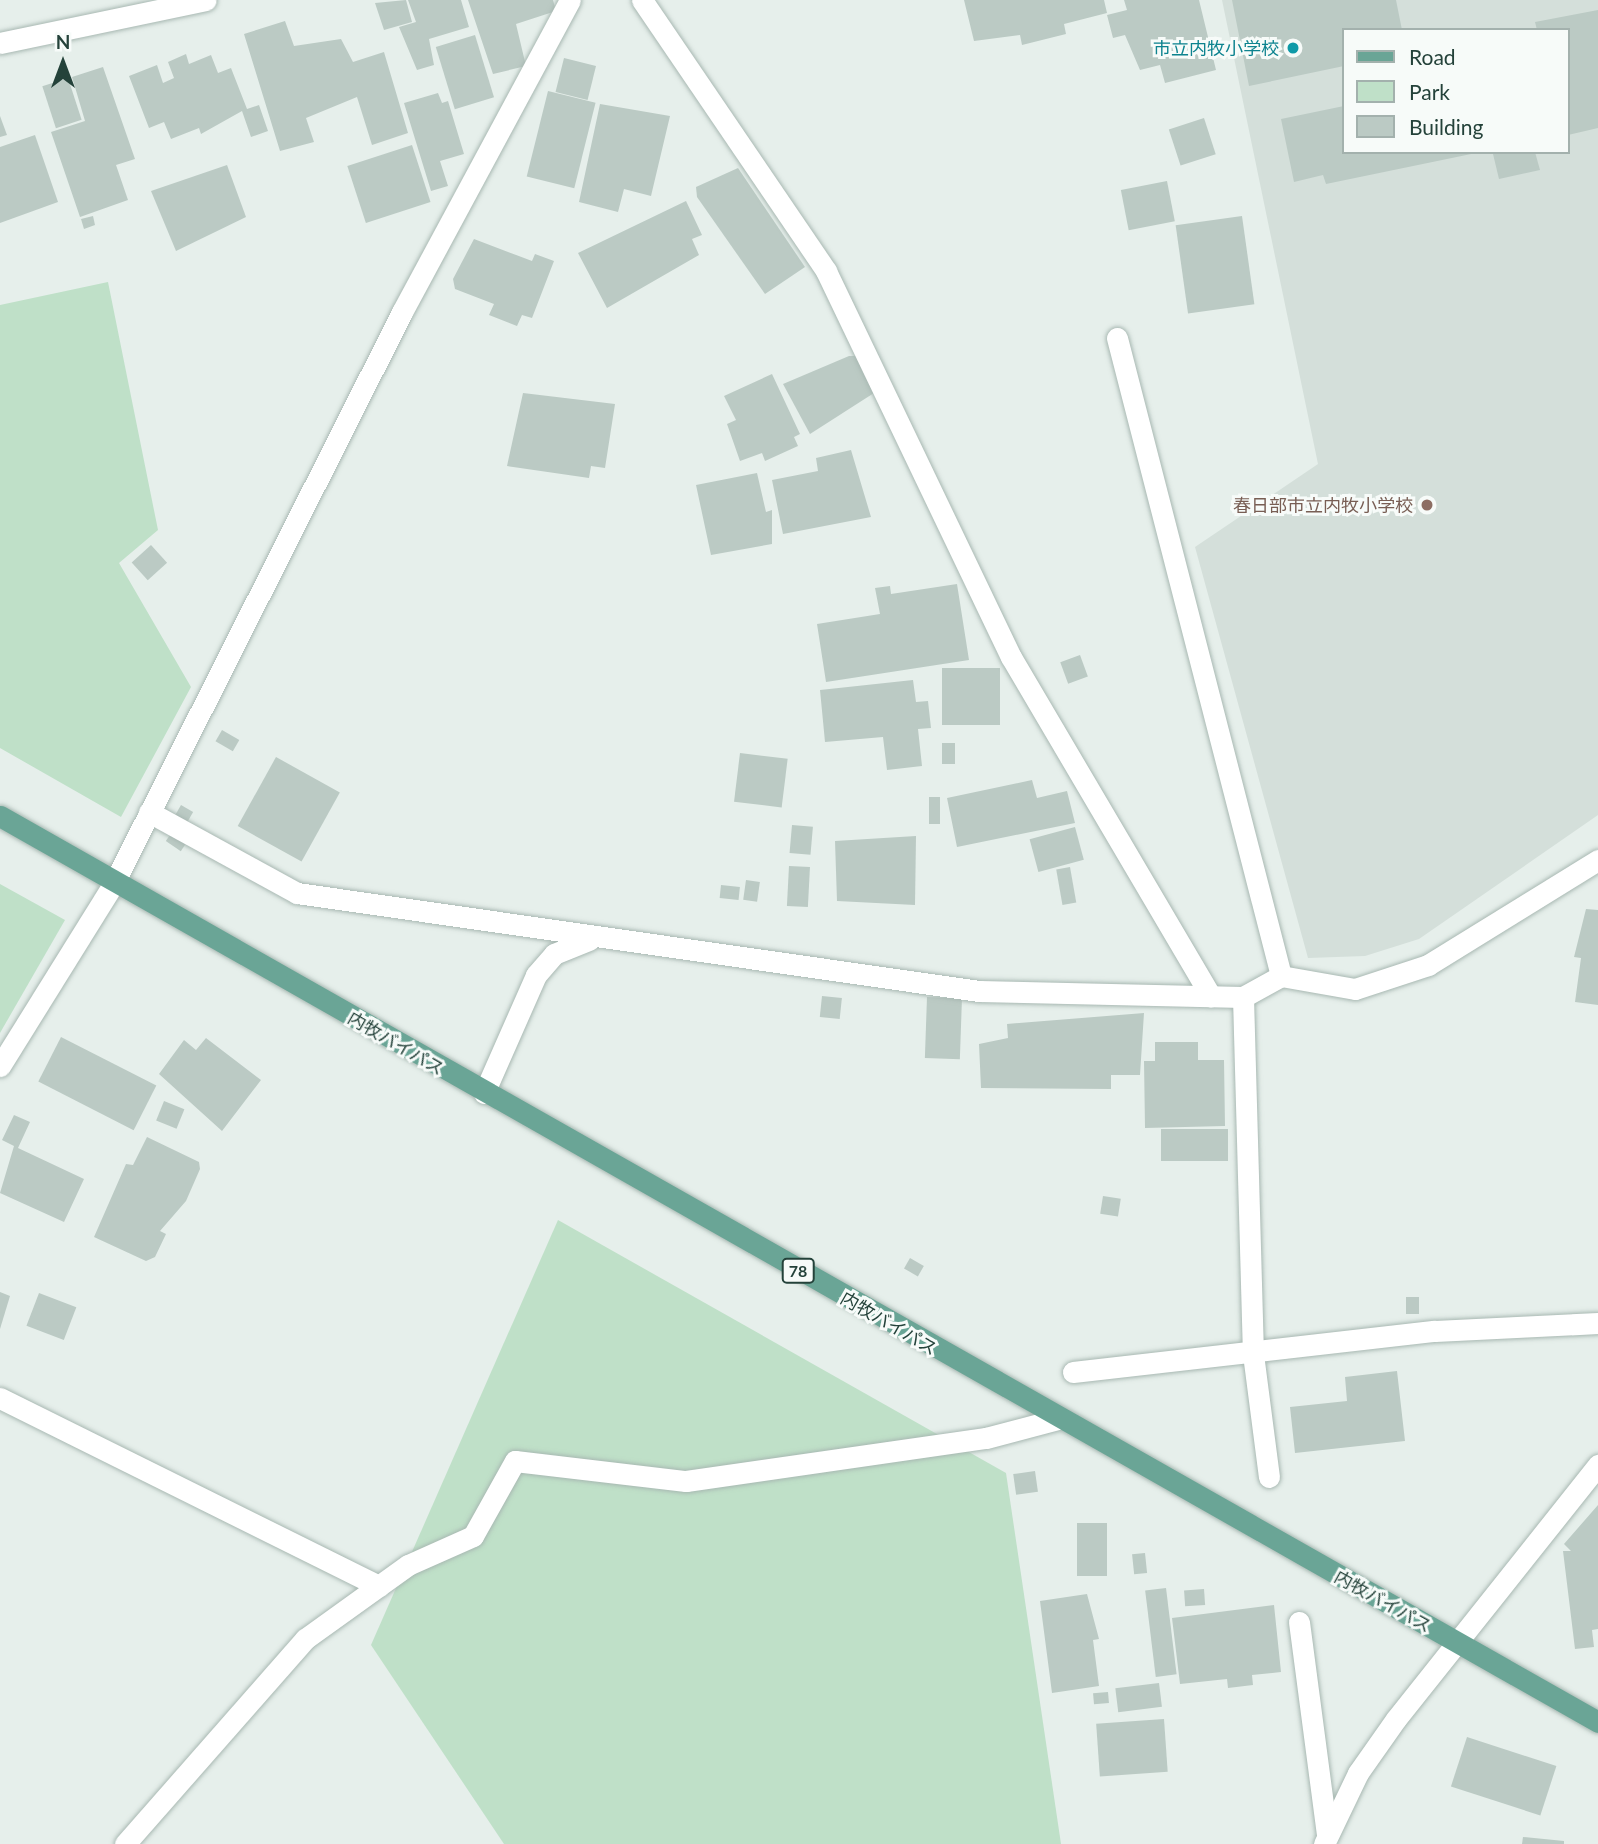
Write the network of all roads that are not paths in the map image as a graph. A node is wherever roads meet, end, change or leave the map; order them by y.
1 (206, 0) edge
2 (570, 0) edge
3 (642, 0) edge
4 (0, 43) edge
5 (1117, 338) dead end
6 (149, 812) junction
7 (0, 816) edge
8 (1598, 860) edge
9 (114, 881) junction
10 (591, 939) junction
11 (1281, 976) junction
12 (1211, 996) junction
13 (1243, 997) junction
14 (0, 1066) edge
15 (484, 1093) junction
16 (1598, 1323) edge
17 (1254, 1354) junction
18 (1073, 1372) dead end
19 (0, 1398) edge
20 (1058, 1419) junction
21 (1598, 1465) edge
22 (1269, 1477) dead end
23 (379, 1586) junction
24 (1298, 1622) dead end
25 (1458, 1643) junction
26 (1598, 1721) edge
27 (1325, 1840) edge
28 (125, 1844) edge

1 - 4 street
2 - 6 street
3 - 12 street
5 - 11 street
6 - 9 street
6 - 10 street
7 - 9 main road, 内牧バイパス / 78
8 - 11 street
9 - 14 street
9 - 15 main road, 内牧バイパス / 78
10 - 12 street
10 - 15 street
11 - 13 street
12 - 13 street
13 - 17 street
15 - 20 main road, 内牧バイパス / 78
16 - 17 street
17 - 18 street
17 - 22 street
19 - 23 street
20 - 23 street
20 - 25 main road, 内牧バイパス / 78
21 - 25 street
23 - 28 street
24 - 27 street
25 - 26 main road, 内牧バイパス / 78
25 - 27 street

